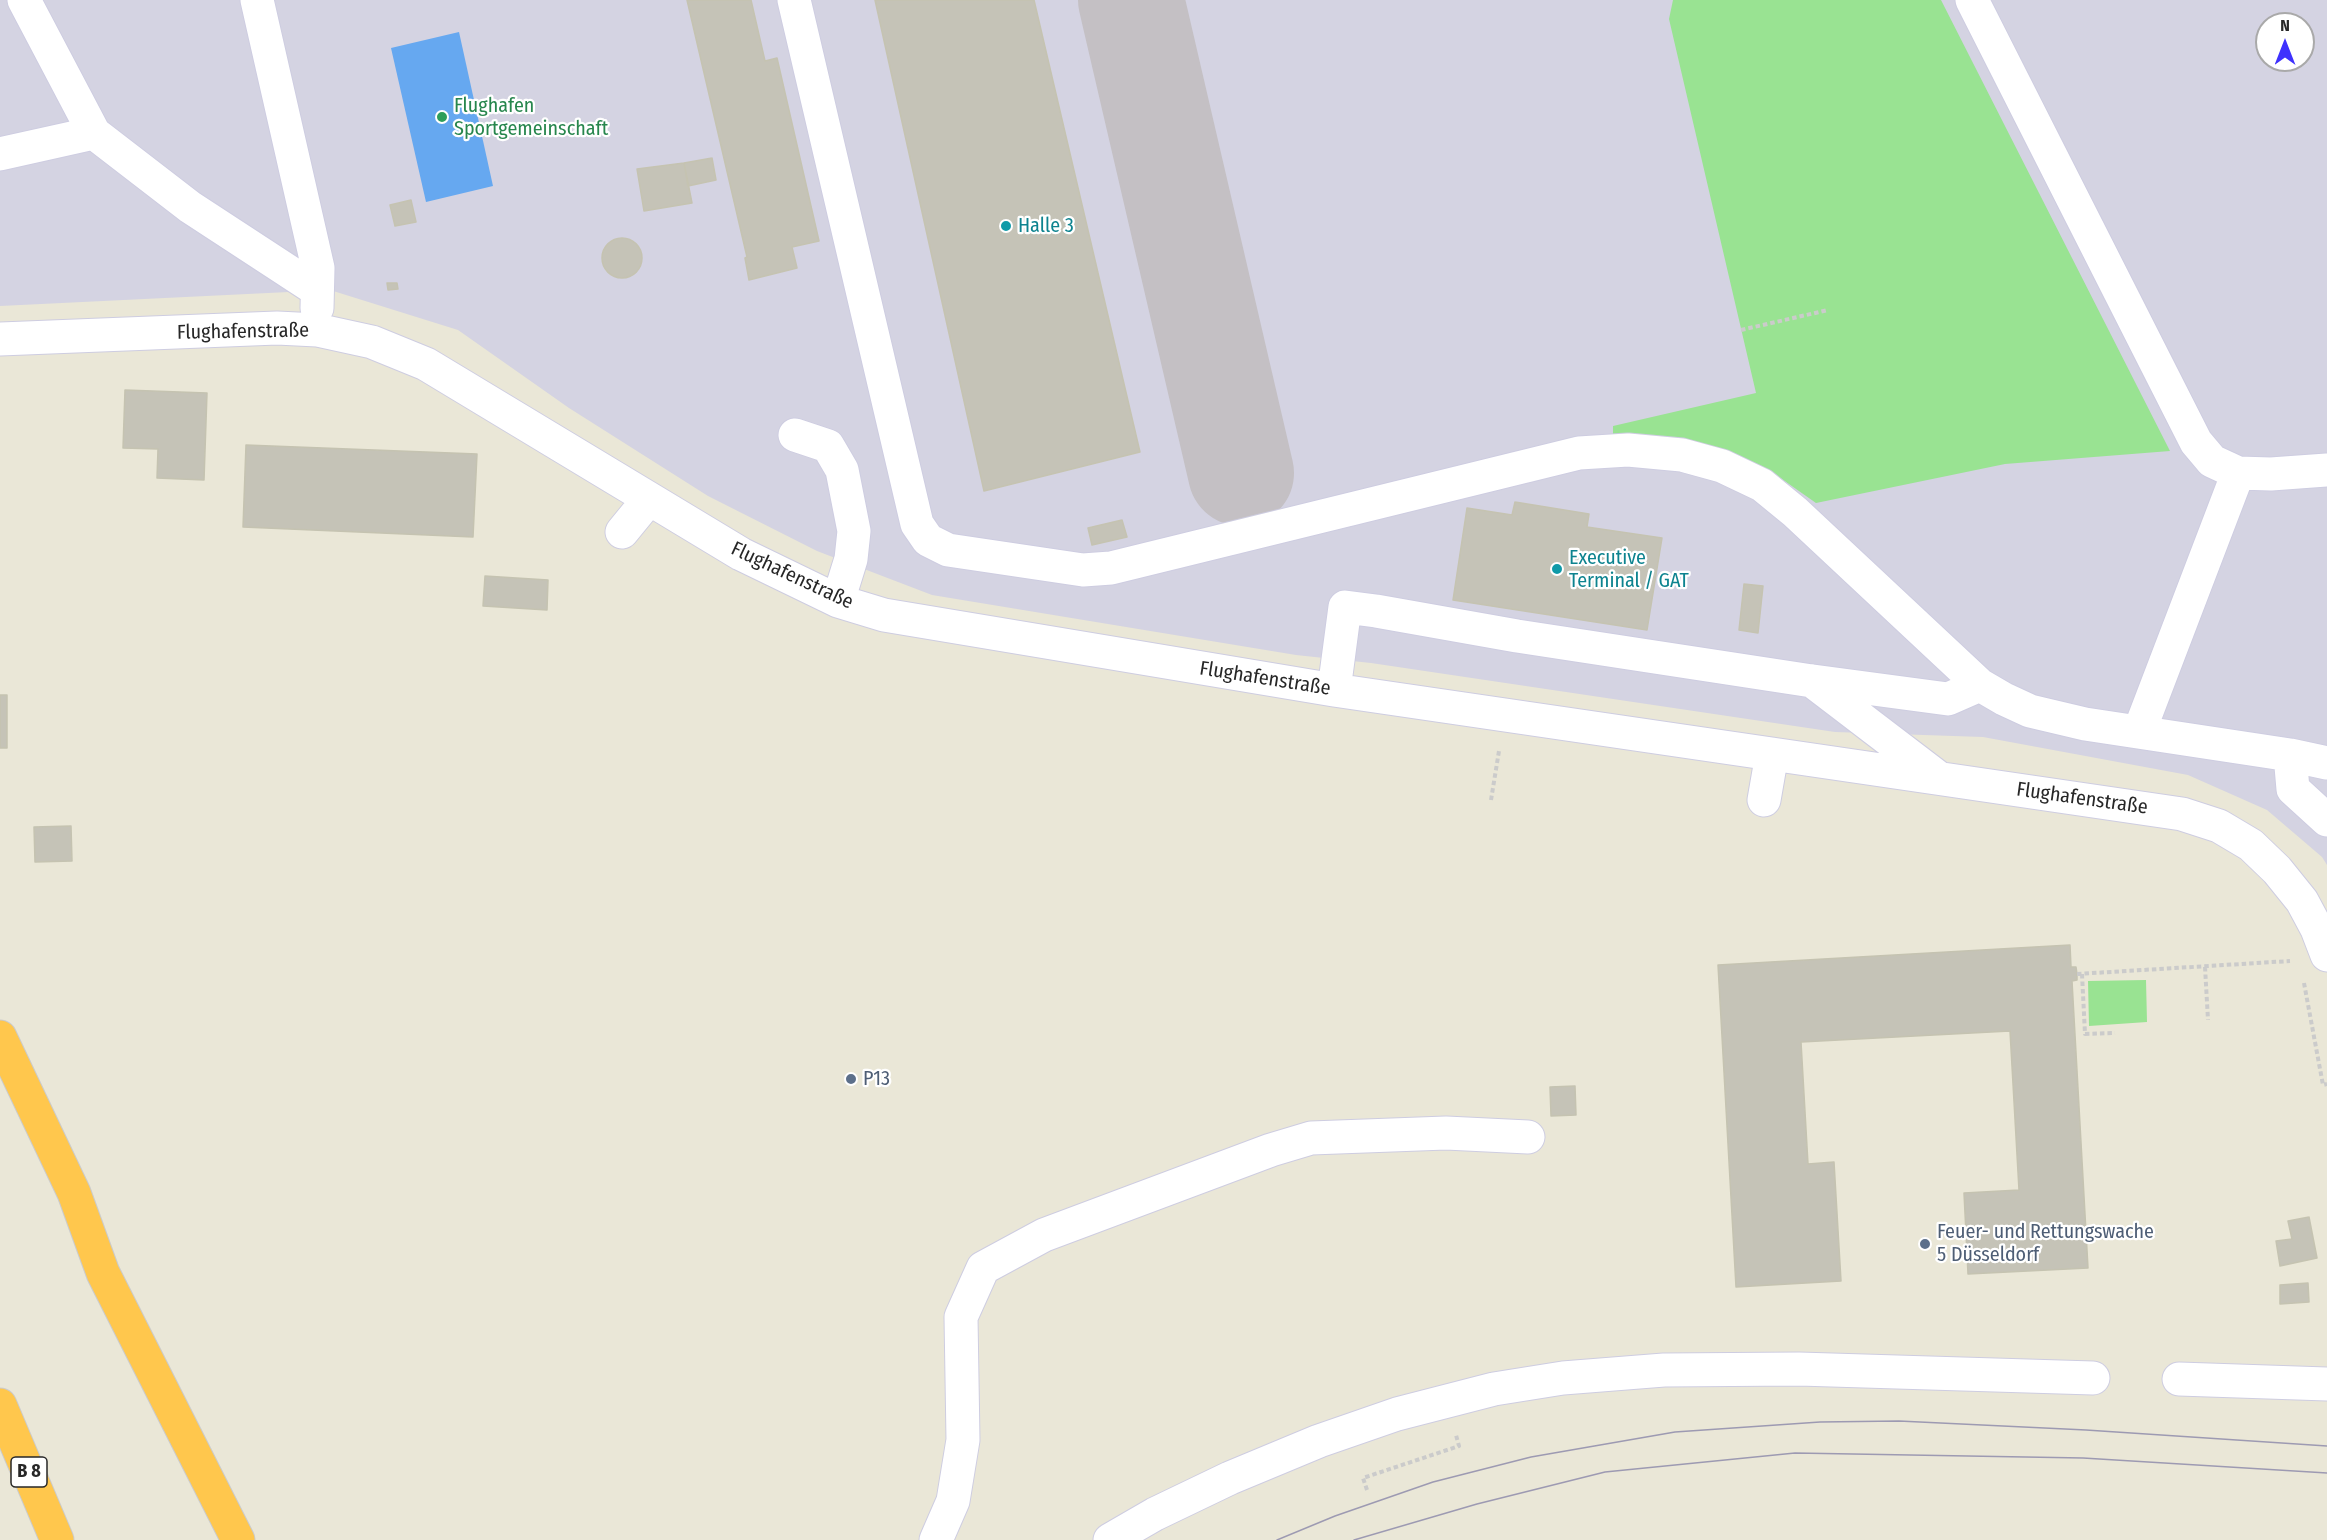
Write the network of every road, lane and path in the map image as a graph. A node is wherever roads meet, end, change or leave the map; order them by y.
1 (24, 0) edge
2 (794, 0) edge
3 (1972, 0) edge
4 (261, 1) edge
5 (94, 133) junction
6 (0, 154) edge
7 (317, 290) junction
8 (1828, 310) dead end
9 (316, 330) junction
10 (1742, 330) dead end
11 (0, 339) edge
12 (795, 435) dead end
13 (2327, 470) edge
14 (2238, 473) junction
15 (649, 499) junction
16 (622, 532) dead end
17 (838, 601) junction
18 (1812, 681) junction
19 (1980, 685) junction
20 (1334, 690) junction
21 (2139, 732) junction
22 (1772, 754) junction
23 (2289, 755) junction
24 (2327, 763) edge
25 (1941, 779) junction
26 (1764, 800) dead end
27 (2327, 820) edge
28 (2309, 962) edge
29 (2205, 966) junction
30 (2208, 1020) dead end
31 (2115, 1033) dead end
32 (0, 1037) edge
33 (2327, 1084) edge
34 (1528, 1137) dead end
35 (2093, 1377) dead end
36 (2179, 1380) dead end
37 (2327, 1384) edge
38 (0, 1405) edge
39 (1452, 1448) dead end
40 (1367, 1490) dead end
41 (57, 1540) edge
42 (238, 1540) edge
43 (936, 1540) edge
44 (1110, 1540) edge

1 - 5 street
2 - 19 street
3 - 14 street
4 - 7 street
5 - 6 street
5 - 7 street
7 - 9 street
8 - 10 path
9 - 11 street, Flughafenstraße
9 - 15 street, Flughafenstraße
12 - 17 street
13 - 14 street
14 - 21 street
15 - 16 street
15 - 17 street, Flughafenstraße
17 - 20 street, Flughafenstraße
18 - 19 street
18 - 20 street
18 - 25 street
19 - 21 street
20 - 22 street, Flughafenstraße
21 - 23 street
22 - 25 street, Flughafenstraße
22 - 26 street
23 - 24 street
23 - 27 street
25 - 28 street, Flughafenstraße
28 - 29 path
28 - 33 path
29 - 30 path
29 - 31 path
32 - 42 highway
34 - 43 street
35 - 44 street
36 - 37 street
38 - 41 highway, B 8
39 - 40 path

